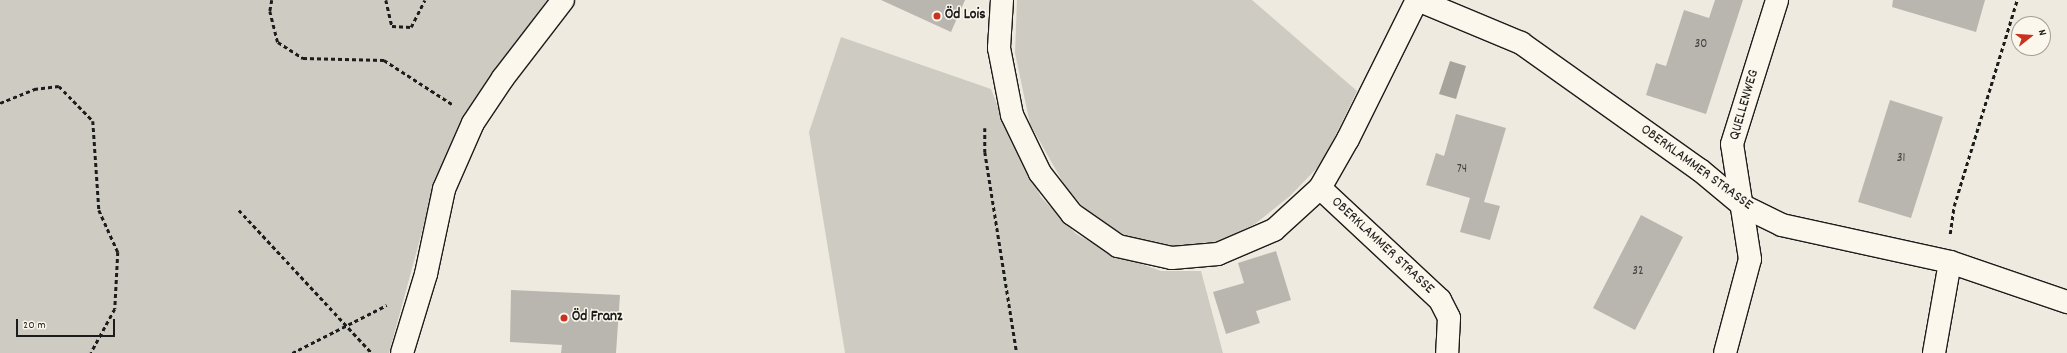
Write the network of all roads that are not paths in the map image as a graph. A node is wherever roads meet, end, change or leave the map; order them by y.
1 (563, 0) edge
2 (1002, 0) edge
3 (1418, 0) edge
4 (1777, 0) edge
5 (1320, 188) junction
6 (1743, 206) junction
7 (1950, 262) junction
8 (2067, 302) edge
9 (402, 353) edge
10 (1447, 353) edge
11 (1724, 353) edge
12 (1934, 353) edge

1 - 9 street
2 - 5 street, OBERKLAMMER STRASSE
3 - 5 street, OBERKLAMMER STRASSE
3 - 6 street, OBERKLAMMER STRASSE
4 - 6 street, QUELLENWEG
5 - 10 street, OBERKLAMMER STRASSE
6 - 7 street, OBERKLAMMER STRASSE
6 - 11 street, QUELLENWEG
7 - 8 street, OBERKLAMMER STRASSE
7 - 12 street

